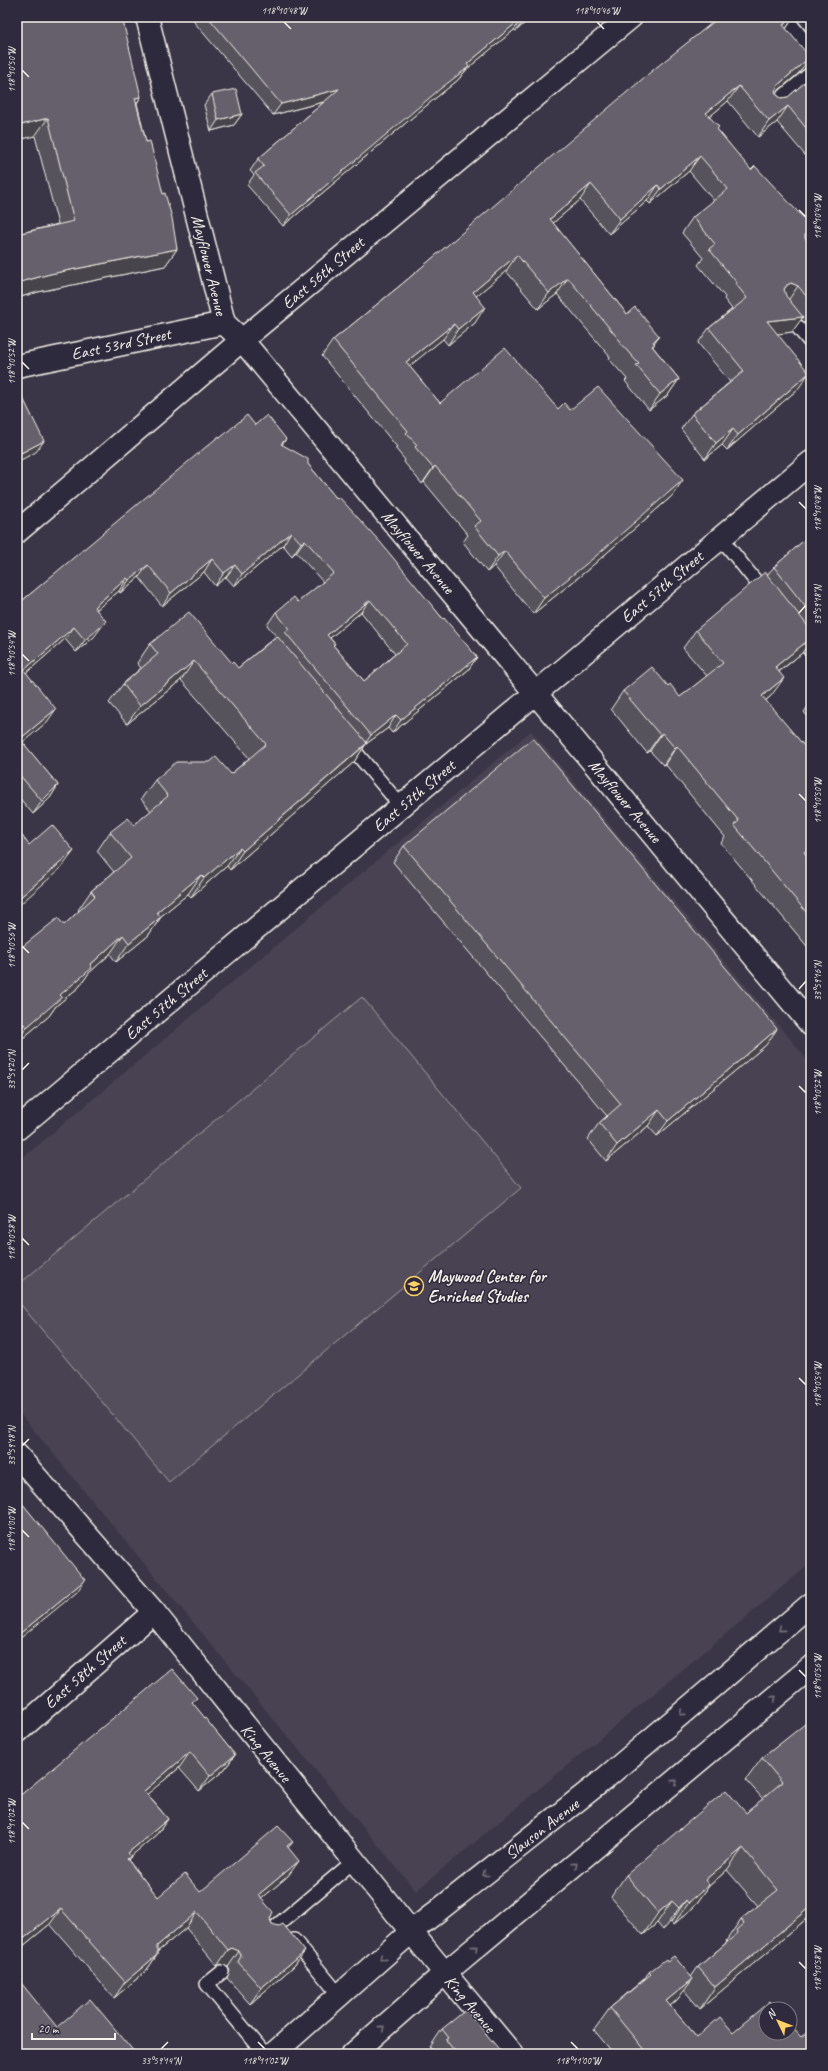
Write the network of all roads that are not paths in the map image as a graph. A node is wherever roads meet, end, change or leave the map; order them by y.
1 (147, 17) edge
2 (631, 17) edge
3 (785, 17) edge
4 (811, 49) edge
5 (811, 73) edge
6 (772, 106) edge
7 (781, 307) edge
8 (224, 323) junction
9 (242, 340) junction
10 (811, 342) edge
11 (17, 366) edge
12 (811, 462) edge
13 (17, 532) edge
14 (721, 538) junction
15 (773, 604) edge
16 (787, 622) edge
17 (811, 651) edge
18 (536, 693) junction
19 (339, 732) edge
20 (401, 806) junction
21 (811, 1025) edge
22 (17, 1129) edge
23 (17, 1455) edge
24 (811, 1604) edge
25 (154, 1612) junction
26 (811, 1667) edge
27 (17, 1732) edge
28 (354, 1861) junction
29 (280, 1923) junction
30 (411, 1932) junction
31 (267, 1934) edge
32 (222, 1972) dead end
33 (445, 1973) junction
34 (340, 1996) junction
35 (265, 2054) edge
36 (273, 2054) edge
37 (353, 2054) edge
38 (512, 2054) edge

1 - 8 street, Mayflower Avenue
2 - 9 street, East 56th Street
3 - 4 lane
5 - 6 lane
7 - 10 lane
8 - 9 street, Mayflower Avenue
8 - 11 street, East 53rd Street
9 - 13 street, East 56th Street
9 - 18 street, Mayflower Avenue
12 - 14 street, East 57th Street
14 - 15 lane
14 - 18 street, East 57th Street
16 - 17 lane
18 - 20 street, East 57th Street
18 - 21 street, Mayflower Avenue
19 - 20 lane
20 - 22 street, East 57th Street
23 - 25 street, King Avenue
24 -> 30 street, Slauson Avenue
25 - 27 street, East 58th Street
25 - 28 street, King Avenue
33 -> 26 street
28 - 29 lane
28 - 30 street, King Avenue
29 - 31 lane
29 - 34 lane
30 - 33 street, King Avenue
30 -> 34 street, Slauson Avenue
32 - 35 lane
37 -> 33 street
33 - 38 street, King Avenue
34 - 36 street, Slauson Avenue

